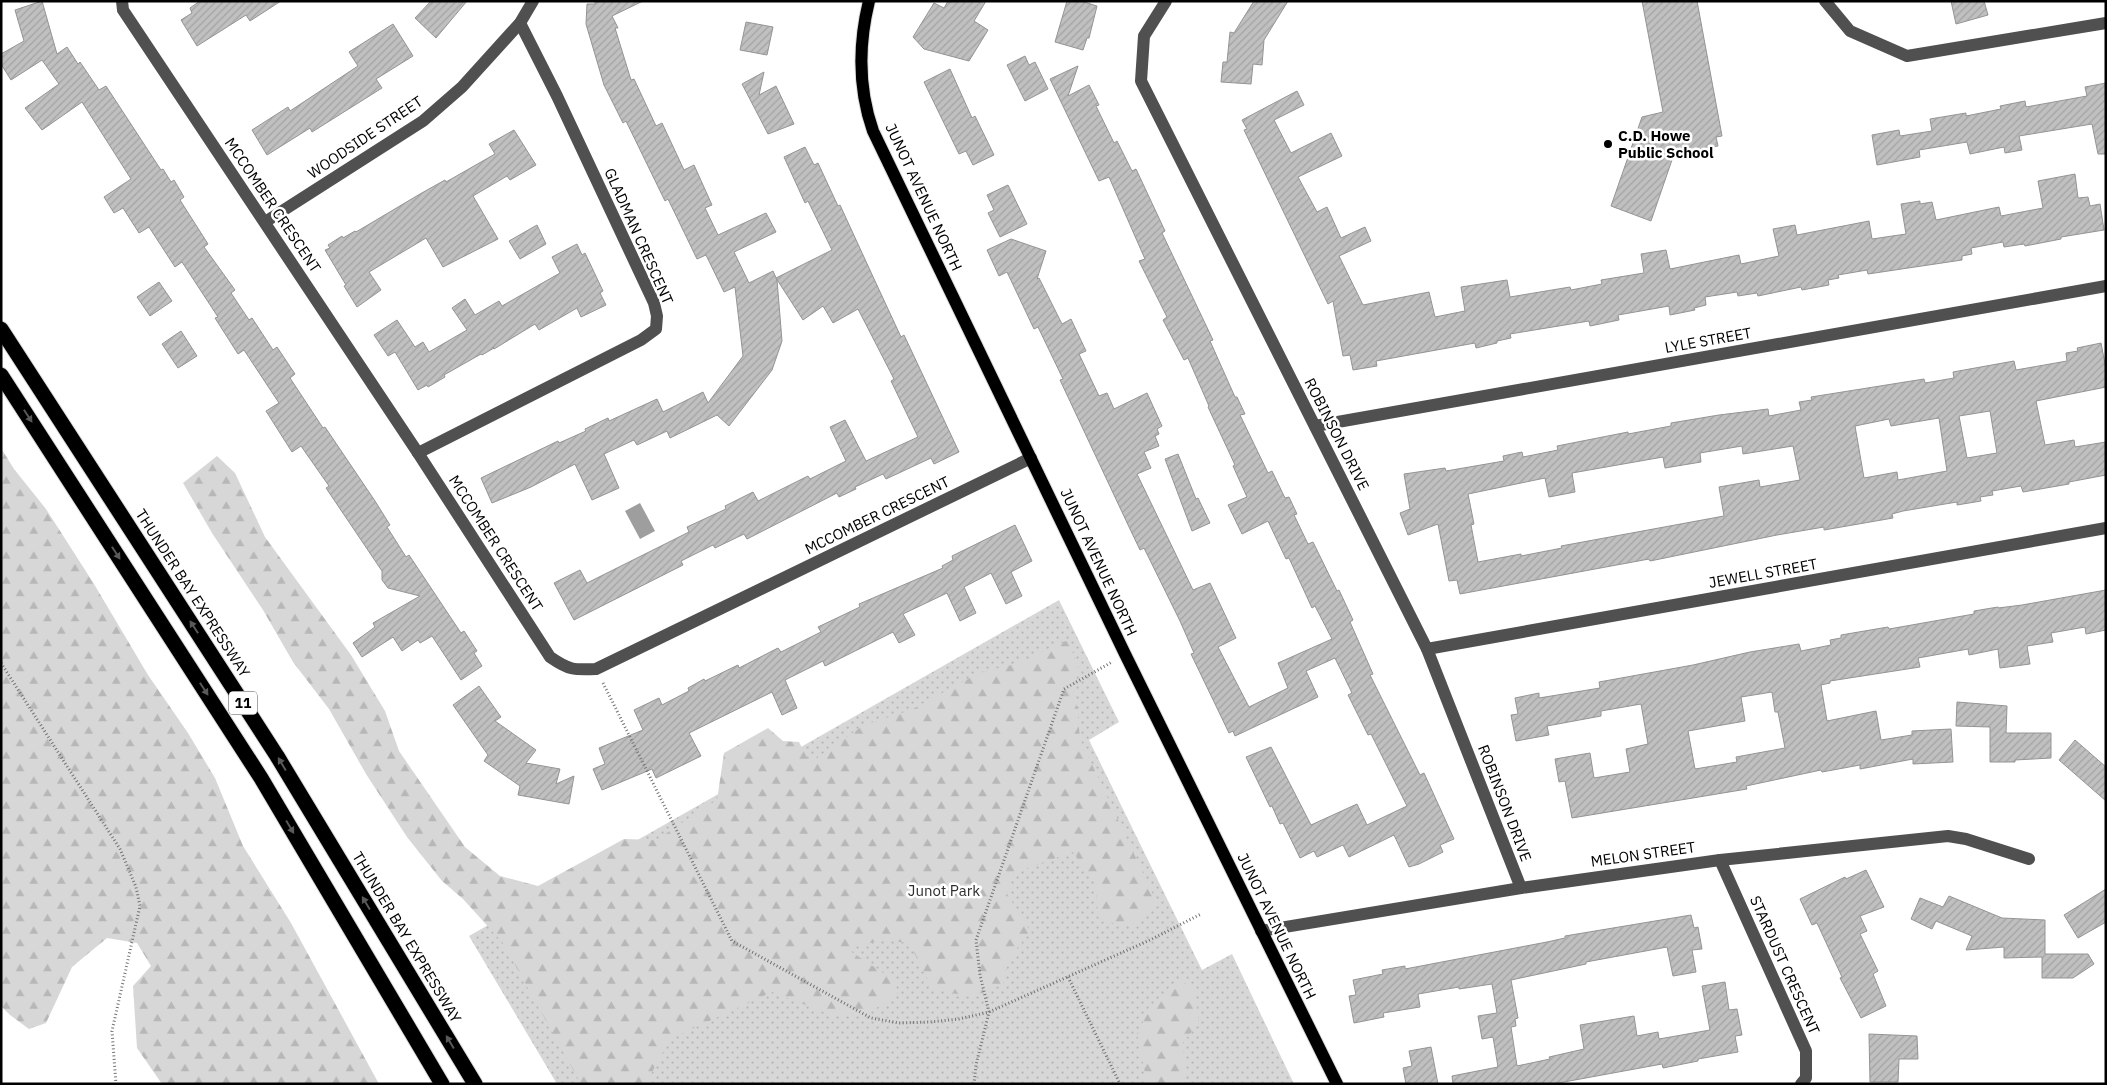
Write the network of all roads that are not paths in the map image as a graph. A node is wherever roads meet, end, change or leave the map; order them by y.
1 (122, 1) edge
2 (533, 1) edge
3 (869, 1) edge
4 (1166, 1) edge
5 (1825, 1) edge
6 (520, 23) junction
7 (2106, 23) edge
8 (265, 222) junction
9 (2106, 286) edge
10 (1, 329) edge
11 (1, 375) edge
12 (1315, 426) junction
13 (418, 453) junction
14 (1031, 458) junction
15 (2106, 528) edge
16 (1427, 649) junction
17 (2030, 859) dead end
18 (1720, 860) junction
19 (1521, 888) junction
20 (1261, 931) junction
21 (442, 1084) edge
22 (475, 1084) edge
23 (1337, 1084) edge
24 (1801, 1084) edge

1 - 8 street, MCCOMBER CRESCENT
2 - 6 street, WOODSIDE STREET
3 - 14 main road, JUNOT AVENUE NORTH
4 - 12 street, ROBINSON DRIVE
5 - 7 street
6 - 8 street, WOODSIDE STREET
6 - 13 street, GLADMAN CRESCENT
8 - 13 street, MCCOMBER CRESCENT
9 - 12 street, LYLE STREET
22 -> 10 highway, THUNDER BAY EXPRESSWAY / 11
11 -> 21 highway, 11
12 - 16 street, ROBINSON DRIVE
13 - 14 street, MCCOMBER CRESCENT
14 - 20 main road, JUNOT AVENUE NORTH
15 - 16 street, JEWELL STREET
16 - 19 street, ROBINSON DRIVE
17 - 18 street, MELON STREET
18 - 19 street, MELON STREET
18 - 24 street, STARDUST CRESCENT
19 - 20 street, MELON STREET
20 - 23 main road, JUNOT AVENUE NORTH

